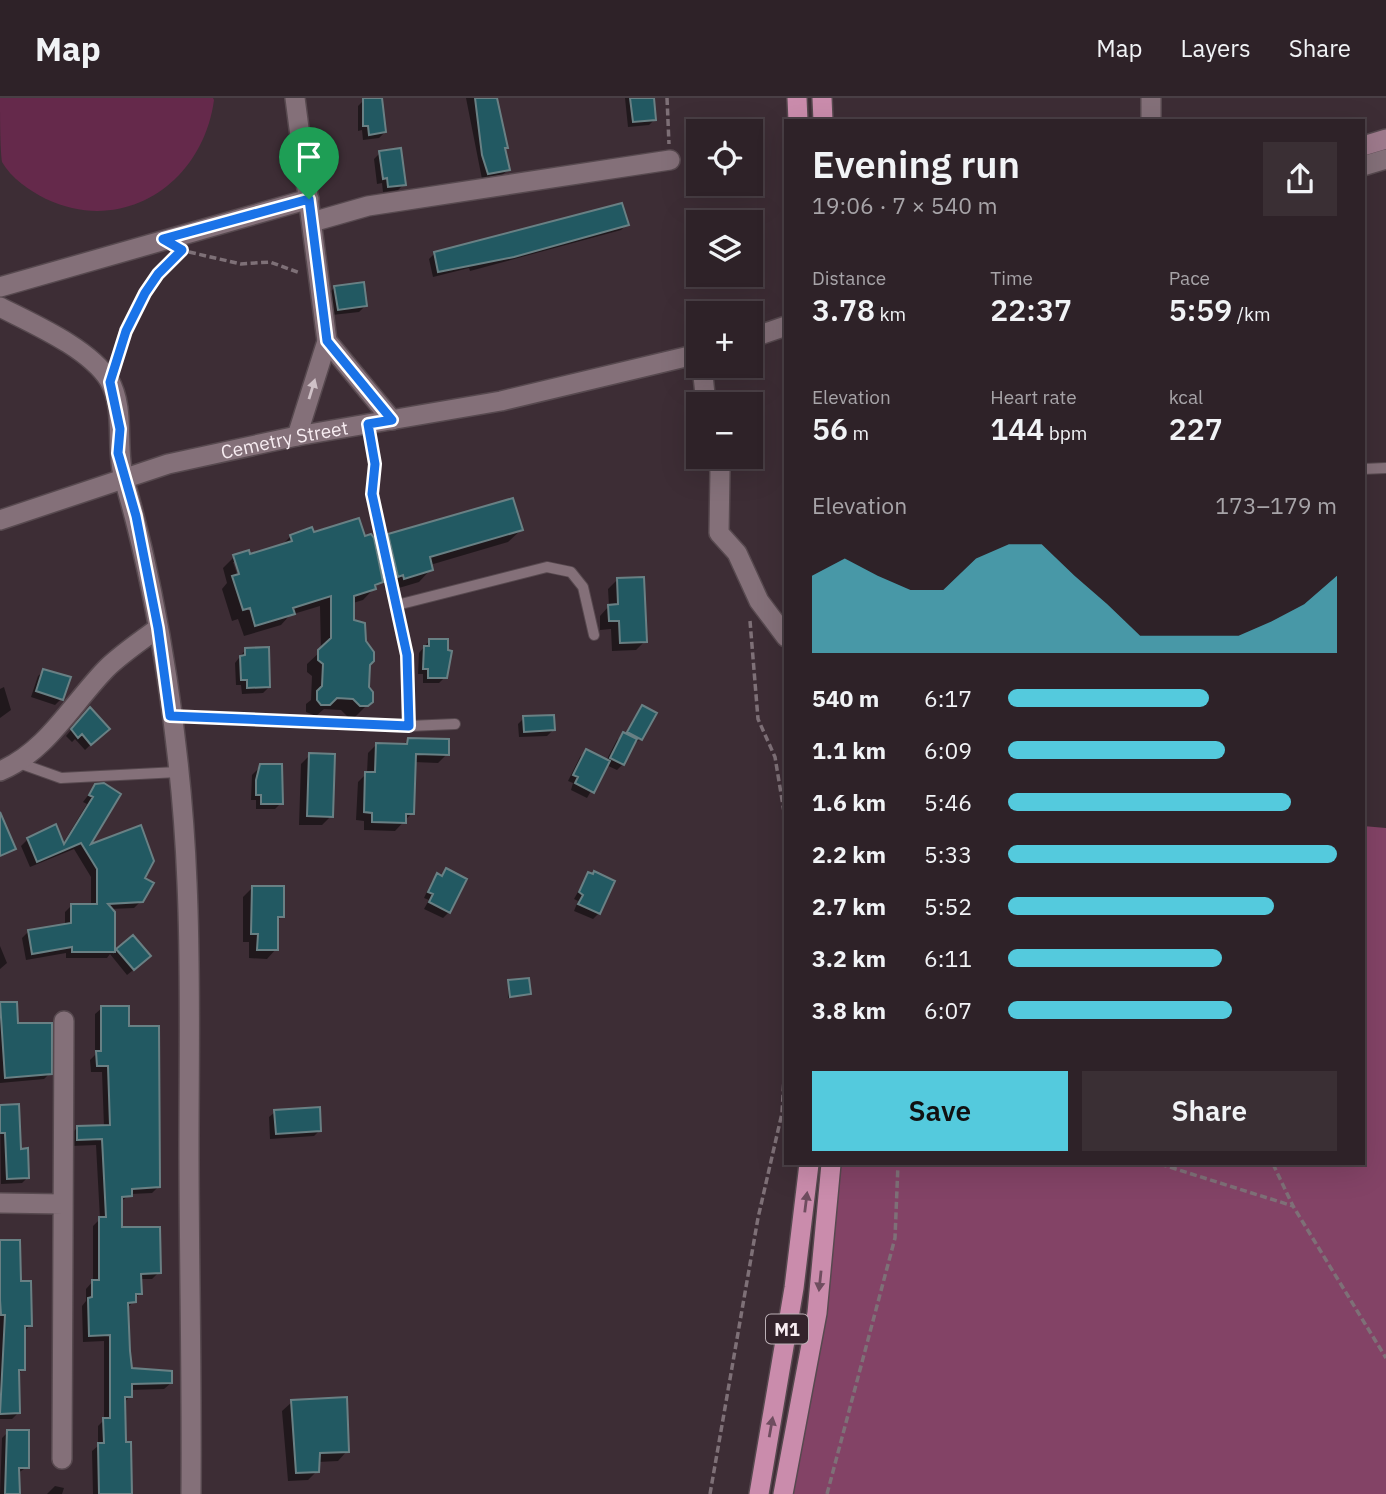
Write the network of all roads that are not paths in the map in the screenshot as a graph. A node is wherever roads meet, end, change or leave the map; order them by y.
1 (295, 98) edge
2 (797, 98) edge
3 (822, 98) edge
4 (1151, 98) edge
5 (798, 119) edge
6 (823, 119) edge
7 (1151, 119) edge
8 (1386, 139) edge
9 (1365, 145) edge
10 (1386, 159) edge
11 (670, 160) road end
12 (1365, 165) edge
13 (309, 199) junction
14 (312, 222) junction
15 (0, 286) edge
16 (0, 307) edge
17 (784, 327) edge
18 (763, 334) edge
19 (327, 341) junction
20 (686, 357) edge
21 (392, 420) junction
22 (368, 424) junction
23 (297, 436) junction
24 (1386, 468) edge
25 (720, 469) edge
26 (1365, 469) edge
27 (123, 477) junction
28 (0, 520) edge
29 (397, 604) junction
30 (158, 628) junction
31 (784, 634) edge
32 (594, 635) dead end
33 (170, 716) junction
34 (455, 724) dead end
35 (409, 726) junction
36 (19, 763) junction
37 (0, 771) edge
38 (178, 772) junction
39 (64, 1021) dead end
40 (809, 1165) edge
41 (831, 1165) edge
42 (0, 1203) edge
43 (63, 1204) junction
44 (62, 1460) dead end
45 (191, 1494) edge
46 (759, 1494) edge
47 (783, 1494) edge

1 - 13 street
2 - 5 highway
3 - 6 highway
4 - 7 street
8 - 9 main road
10 - 12 street
11 - 14 street
13 - 14 street
13 - 15 street
14 - 19 street
16 - 27 street
17 - 18 street
19 - 21 street
23 -> 19 street
20 - 21 street, Cemetry Street
21 - 22 street, Cemetry Street
22 - 23 street, Cemetry Street
22 - 29 lane
23 - 27 street, Cemetry Street
24 - 26 lane
25 - 31 street
27 - 28 street, Cemetry Street
27 - 30 street
29 - 32 lane
29 - 35 lane
30 - 33 street
30 - 36 street
33 - 35 lane
33 - 38 street
34 - 35 lane
36 - 37 street
36 - 38 lane
38 - 45 street
39 - 43 street
46 -> 40 highway, M1
41 -> 47 highway, M1
42 - 43 street
43 - 44 street

